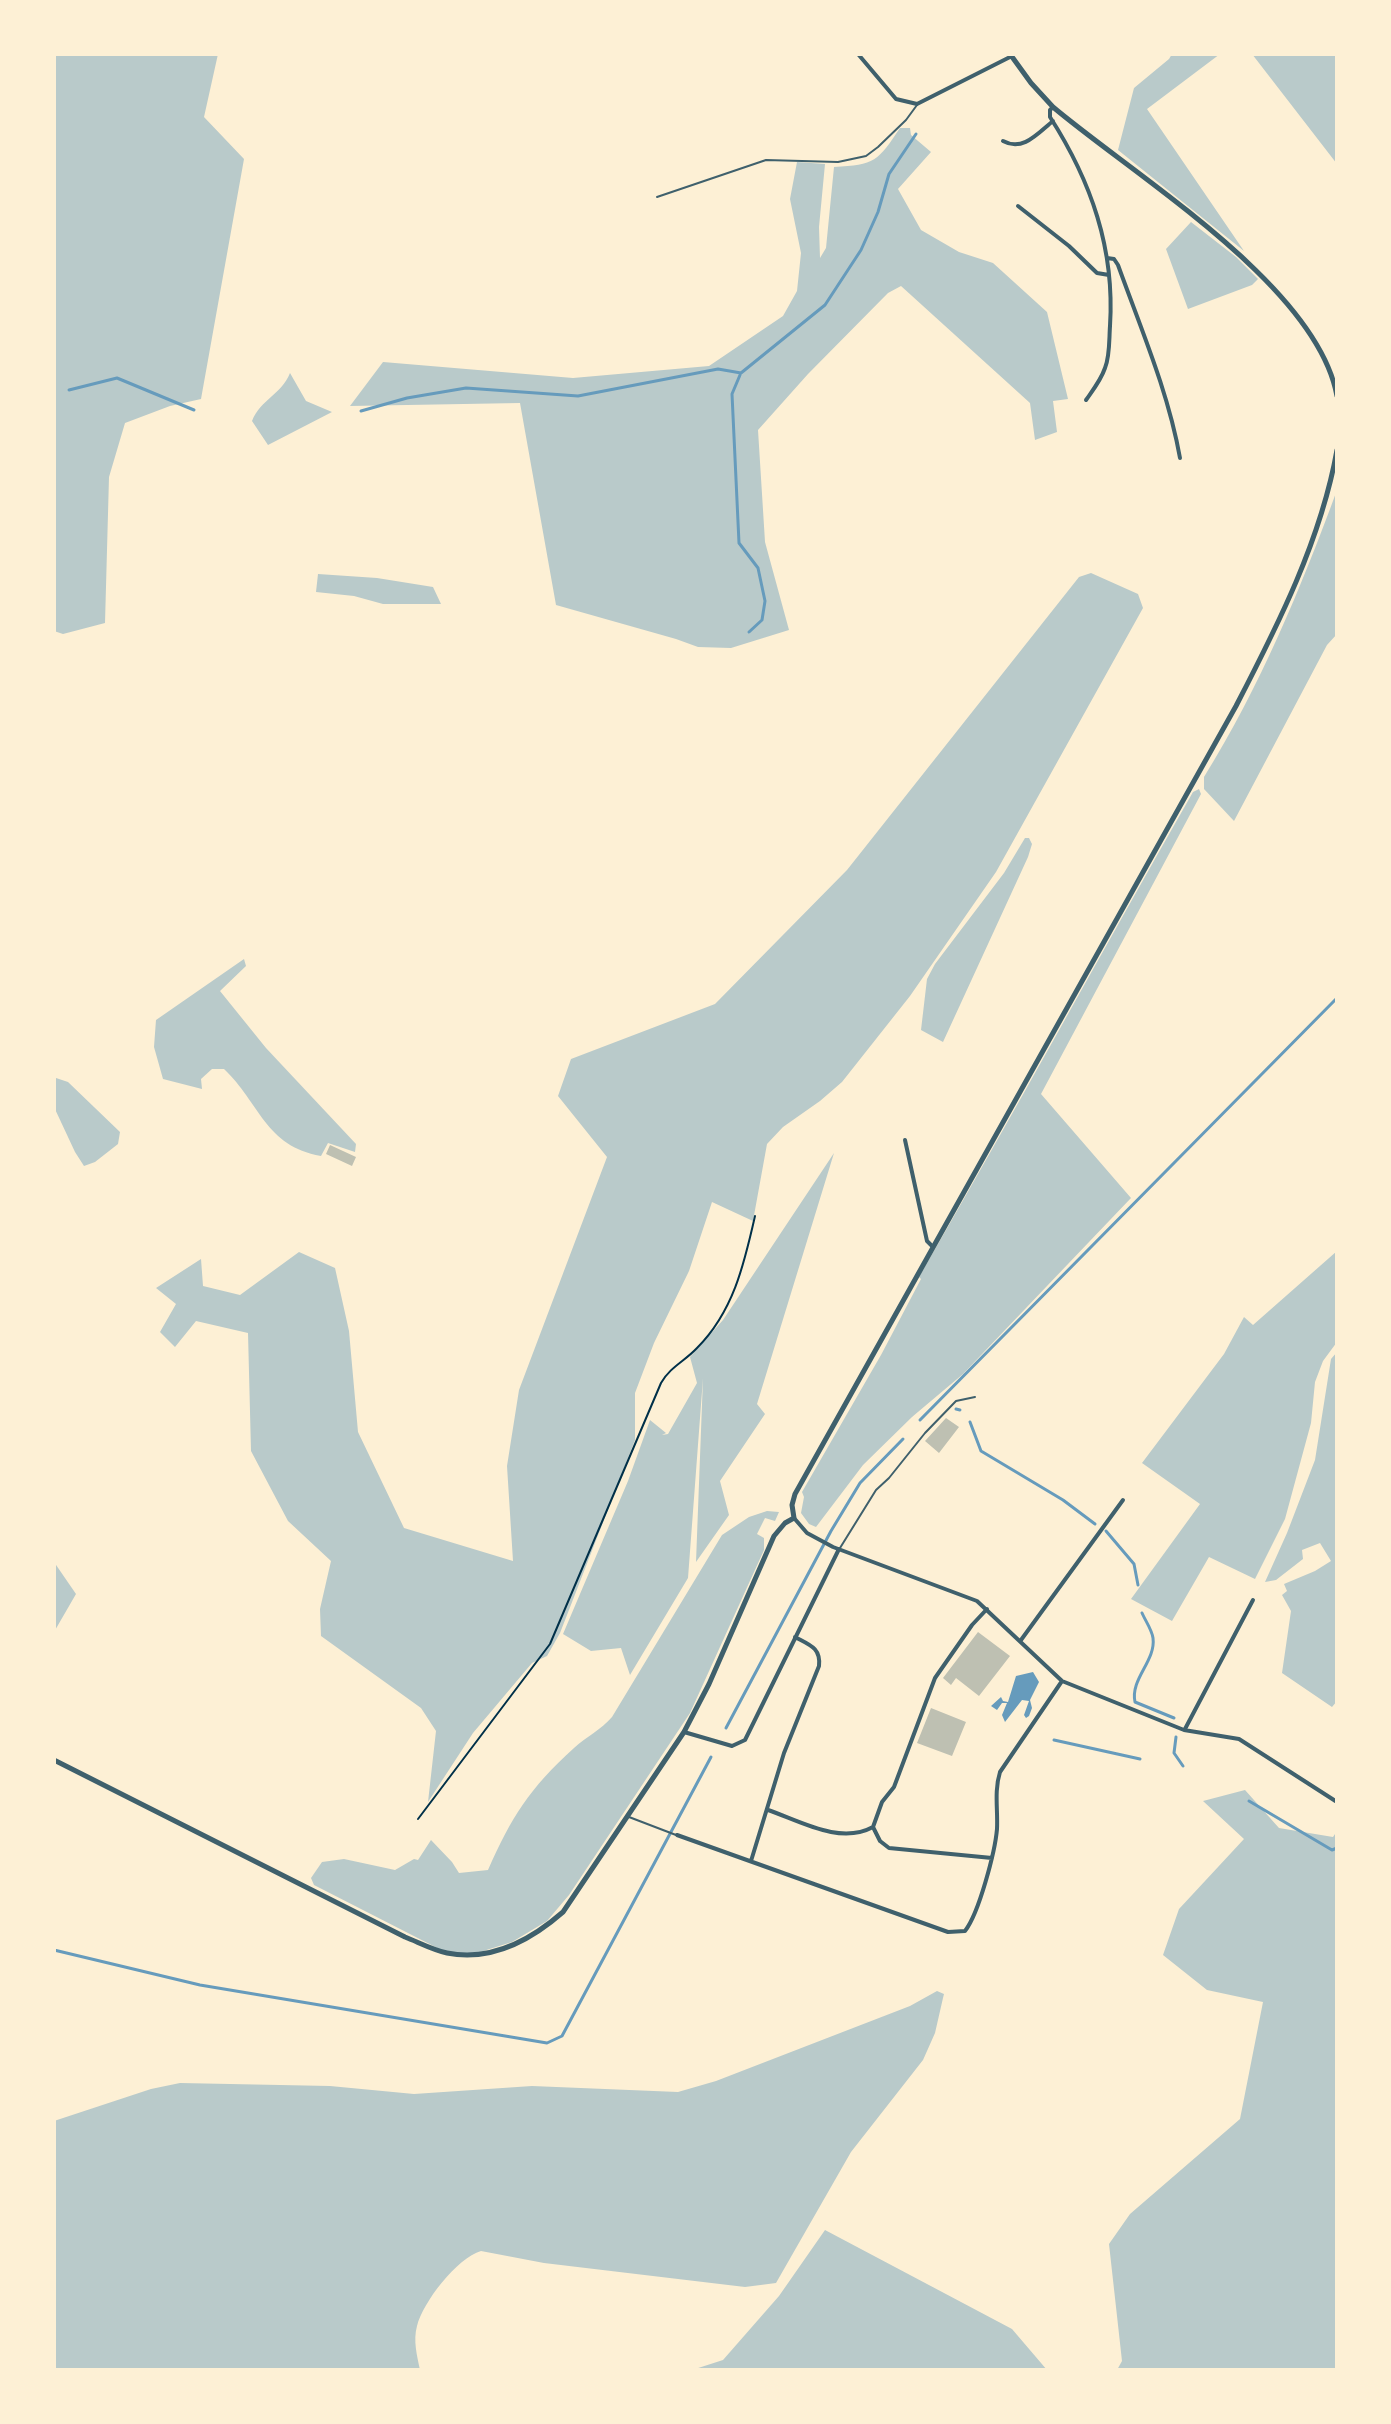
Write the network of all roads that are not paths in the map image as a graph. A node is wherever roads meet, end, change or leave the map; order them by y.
1 (858, 54) edge
2 (1011, 55) edge
3 (917, 104) junction
4 (1053, 107) junction
5 (1053, 121) junction
6 (1003, 141) dead end
7 (657, 197) dead end
8 (1018, 206) dead end
9 (1107, 258) junction
10 (1109, 275) junction
11 (1337, 396) edge
12 (1086, 400) dead end
13 (1337, 450) edge
14 (1180, 458) dead end
15 (905, 1140) dead end
16 (933, 1247) junction
17 (975, 1397) dead end
18 (1123, 1500) dead end
19 (794, 1518) junction
20 (836, 1548) junction
21 (1253, 1600) dead end
22 (987, 1609) junction
23 (795, 1637) junction
24 (1020, 1641) junction
25 (1062, 1681) junction
26 (1184, 1730) junction
27 (684, 1732) junction
28 (54, 1760) edge
29 (1337, 1802) edge
30 (768, 1810) junction
31 (628, 1817) junction
32 (873, 1827) junction
33 (677, 1835) joint
34 (992, 1858) junction
35 (751, 1861) junction

1 - 3 street
2 - 3 street
2 - 4 street
3 - 7 lane
4 - 5 street
4 - 11 street
5 - 6 street
5 - 9 street
8 - 10 street
9 - 10 street
9 - 14 street
10 - 12 street
13 - 16 street
15 - 16 street
16 - 19 street
17 - 20 lane
18 - 24 street
19 - 20 street
19 - 27 street
20 - 22 street
20 - 23 street
21 - 26 street
22 - 24 street
22 - 32 street
23 - 27 street
23 - 30 street
24 - 25 street
25 - 26 street
25 - 34 street
26 - 29 street
27 - 31 street
28 - 31 street
30 - 32 street
30 - 35 street
31 - 33 lane
32 - 34 street
33 - 35 street
34 - 35 street

